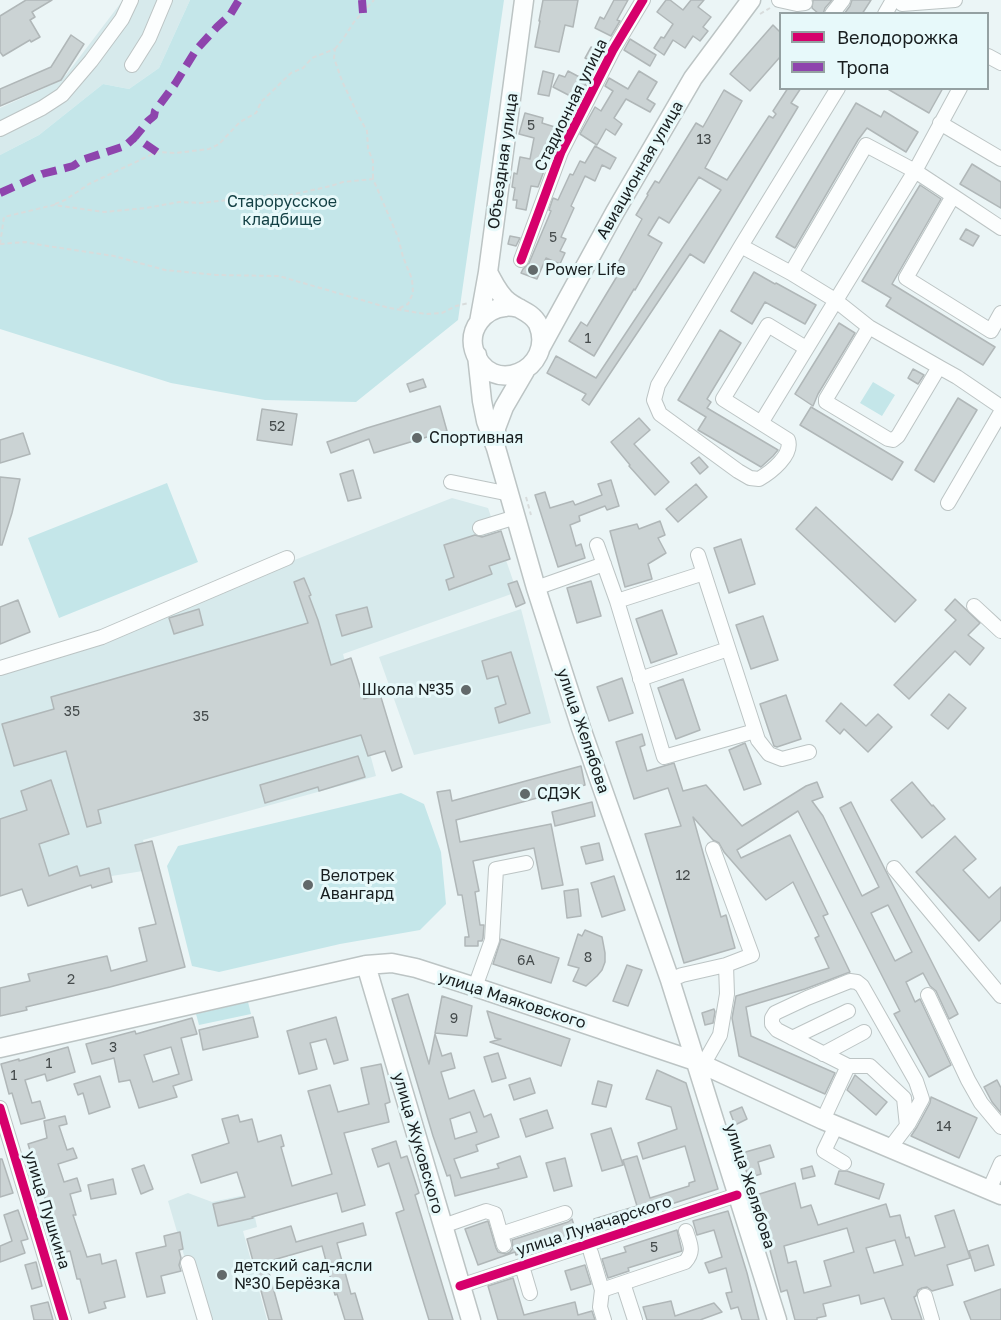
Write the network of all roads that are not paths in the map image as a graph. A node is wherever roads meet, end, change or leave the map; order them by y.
1 (131, 0) edge
2 (165, 0) edge
3 (524, 0) edge
4 (643, 0) edge
5 (843, 0) edge
6 (955, 0) edge
7 (896, 1) edge
8 (777, 3) edge
9 (804, 7) edge
10 (753, 8) edge
11 (834, 12) edge
12 (915, 12) edge
13 (132, 65) dead end
14 (837, 90) edge
15 (959, 90) edge
16 (940, 123) junction
17 (0, 129) edge
18 (1001, 159) edge
19 (915, 171) junction
20 (953, 196) junction
21 (1001, 228) edge
22 (741, 246) junction
23 (521, 260) dead end
24 (488, 272) junction
25 (791, 273) junction
26 (835, 300) junction
27 (563, 306) junction
28 (523, 310) junction
29 (1001, 313) edge
30 (479, 322) junction
31 (869, 327) junction
32 (541, 347) junction
33 (806, 348) junction
34 (477, 355) junction
35 (939, 368) junction
36 (525, 371) junction
37 (1001, 407) edge
38 (1001, 412) edge
39 (761, 423) junction
40 (496, 448) junction
41 (451, 482) dead end
42 (516, 492) junction
43 (948, 503) dead end
44 (524, 518) junction
45 (480, 528) dead end
46 (597, 545) dead end
47 (698, 555) dead end
48 (287, 558) dead end
49 (603, 564) junction
50 (704, 573) junction
51 (536, 588) junction
52 (617, 601) junction
53 (974, 606) dead end
54 (1001, 631) edge
55 (728, 649) junction
56 (0, 669) edge
57 (640, 679) junction
58 (755, 731) junction
59 (809, 752) dead end
60 (713, 849) dead end
61 (526, 863) dead end
62 (894, 868) dead end
63 (366, 965) junction
64 (726, 965) junction
65 (670, 980) junction
66 (475, 987) junction
67 (928, 995) dead end
68 (1001, 996) edge
69 (849, 1011) dead end
70 (864, 1032) dead end
71 (792, 1038) junction
72 (0, 1048) edge
73 (823, 1054) junction
74 (699, 1063) junction
75 (848, 1066) junction
76 (904, 1098) junction
77 (922, 1099) junction
78 (0, 1108) edge
79 (830, 1123) junction
80 (907, 1126) junction
81 (1001, 1127) edge
82 (890, 1148) junction
83 (844, 1163) dead end
84 (1001, 1163) edge
85 (995, 1192) edge
86 (737, 1195) junction
87 (565, 1213) dead end
88 (443, 1226) junction
89 (686, 1231) dead end
90 (591, 1252) dead end
91 (188, 1263) dead end
92 (522, 1266) junction
93 (623, 1283) junction
94 (460, 1286) junction
95 (602, 1290) junction
96 (530, 1293) dead end
97 (925, 1296) dead end
98 (64, 1320) edge
99 (205, 1320) edge
100 (471, 1320) edge
101 (604, 1320) edge
102 (635, 1320) edge
103 (777, 1320) edge
104 (932, 1320) edge

1 - 17 street
2 - 13 street
3 - 24 main road, Объездная улица
4 - 23 street, Стадионная улица
5 - 11 street
6 - 7 street
7 - 12 street
8 - 9 street
10 - 27 main road, Авиационная улица
14 - 22 street
15 - 16 street
16 - 18 street
16 - 19 street
19 - 20 street
19 - 25 street
19 - 26 street
20 - 21 street
20 - 29 street
22 - 25 street
22 - 39 street
24 - 28 main road
24 - 30 main road, Объездная улица
25 - 26 street
26 - 31 street
26 - 33 street
27 - 28 main road
27 - 32 main road, Авиационная улица
28 - 30 main road
28 - 32 main road
30 - 34 main road
31 - 35 street
31 - 35 street
32 - 36 main road
33 - 39 street
33 - 39 street
34 - 36 main road
34 - 40 main road, улица Желябова
35 - 37 street
36 - 40 main road
38 - 43 street
40 - 42 main road, улица Желябова
41 - 42 street
42 - 44 main road, улица Желябова
44 - 45 street
44 - 51 main road, улица Желябова
46 - 49 street
47 - 50 street
48 - 56 street
49 - 51 street
49 - 52 street
50 - 52 street
50 - 55 street
51 - 65 main road, улица Желябова
52 - 57 street
53 - 54 street
55 - 57 street
55 - 58 street
57 - 58 street
58 - 59 street
60 - 64 street
61 - 66 street
62 - 68 street
63 - 66 main road, улица Маяковского
63 - 72 main road, улица Маяковского
63 - 88 main road, улица Жуковского
64 - 65 street
64 - 74 street
65 - 74 main road, улица Желябова
66 - 74 main road, улица Маяковского
67 - 81 street
69 - 71 street
70 - 73 street
71 - 73 street
71 - 77 street
73 - 75 street
74 - 79 main road, улица Маяковского
74 - 86 main road, улица Желябова
75 - 76 street
75 - 79 street
76 - 77 street
76 - 80 street
77 - 80 street
78 - 98 street, улица Пушкина
79 - 82 main road, улица Маяковского
79 - 83 street
80 - 82 street
82 - 85 main road, улица Маяковского
84 - 85 street
86 - 92 street, улица Луначарского
86 - 103 main road, улица Желябова
87 - 88 street
88 - 94 main road, улица Жуковского
89 - 93 street
90 - 95 street
91 - 99 street
92 - 94 street, улица Луначарского
92 - 96 street
93 - 95 street
93 - 102 street
94 - 100 main road, улица Жуковского
95 - 101 street
97 - 104 street

